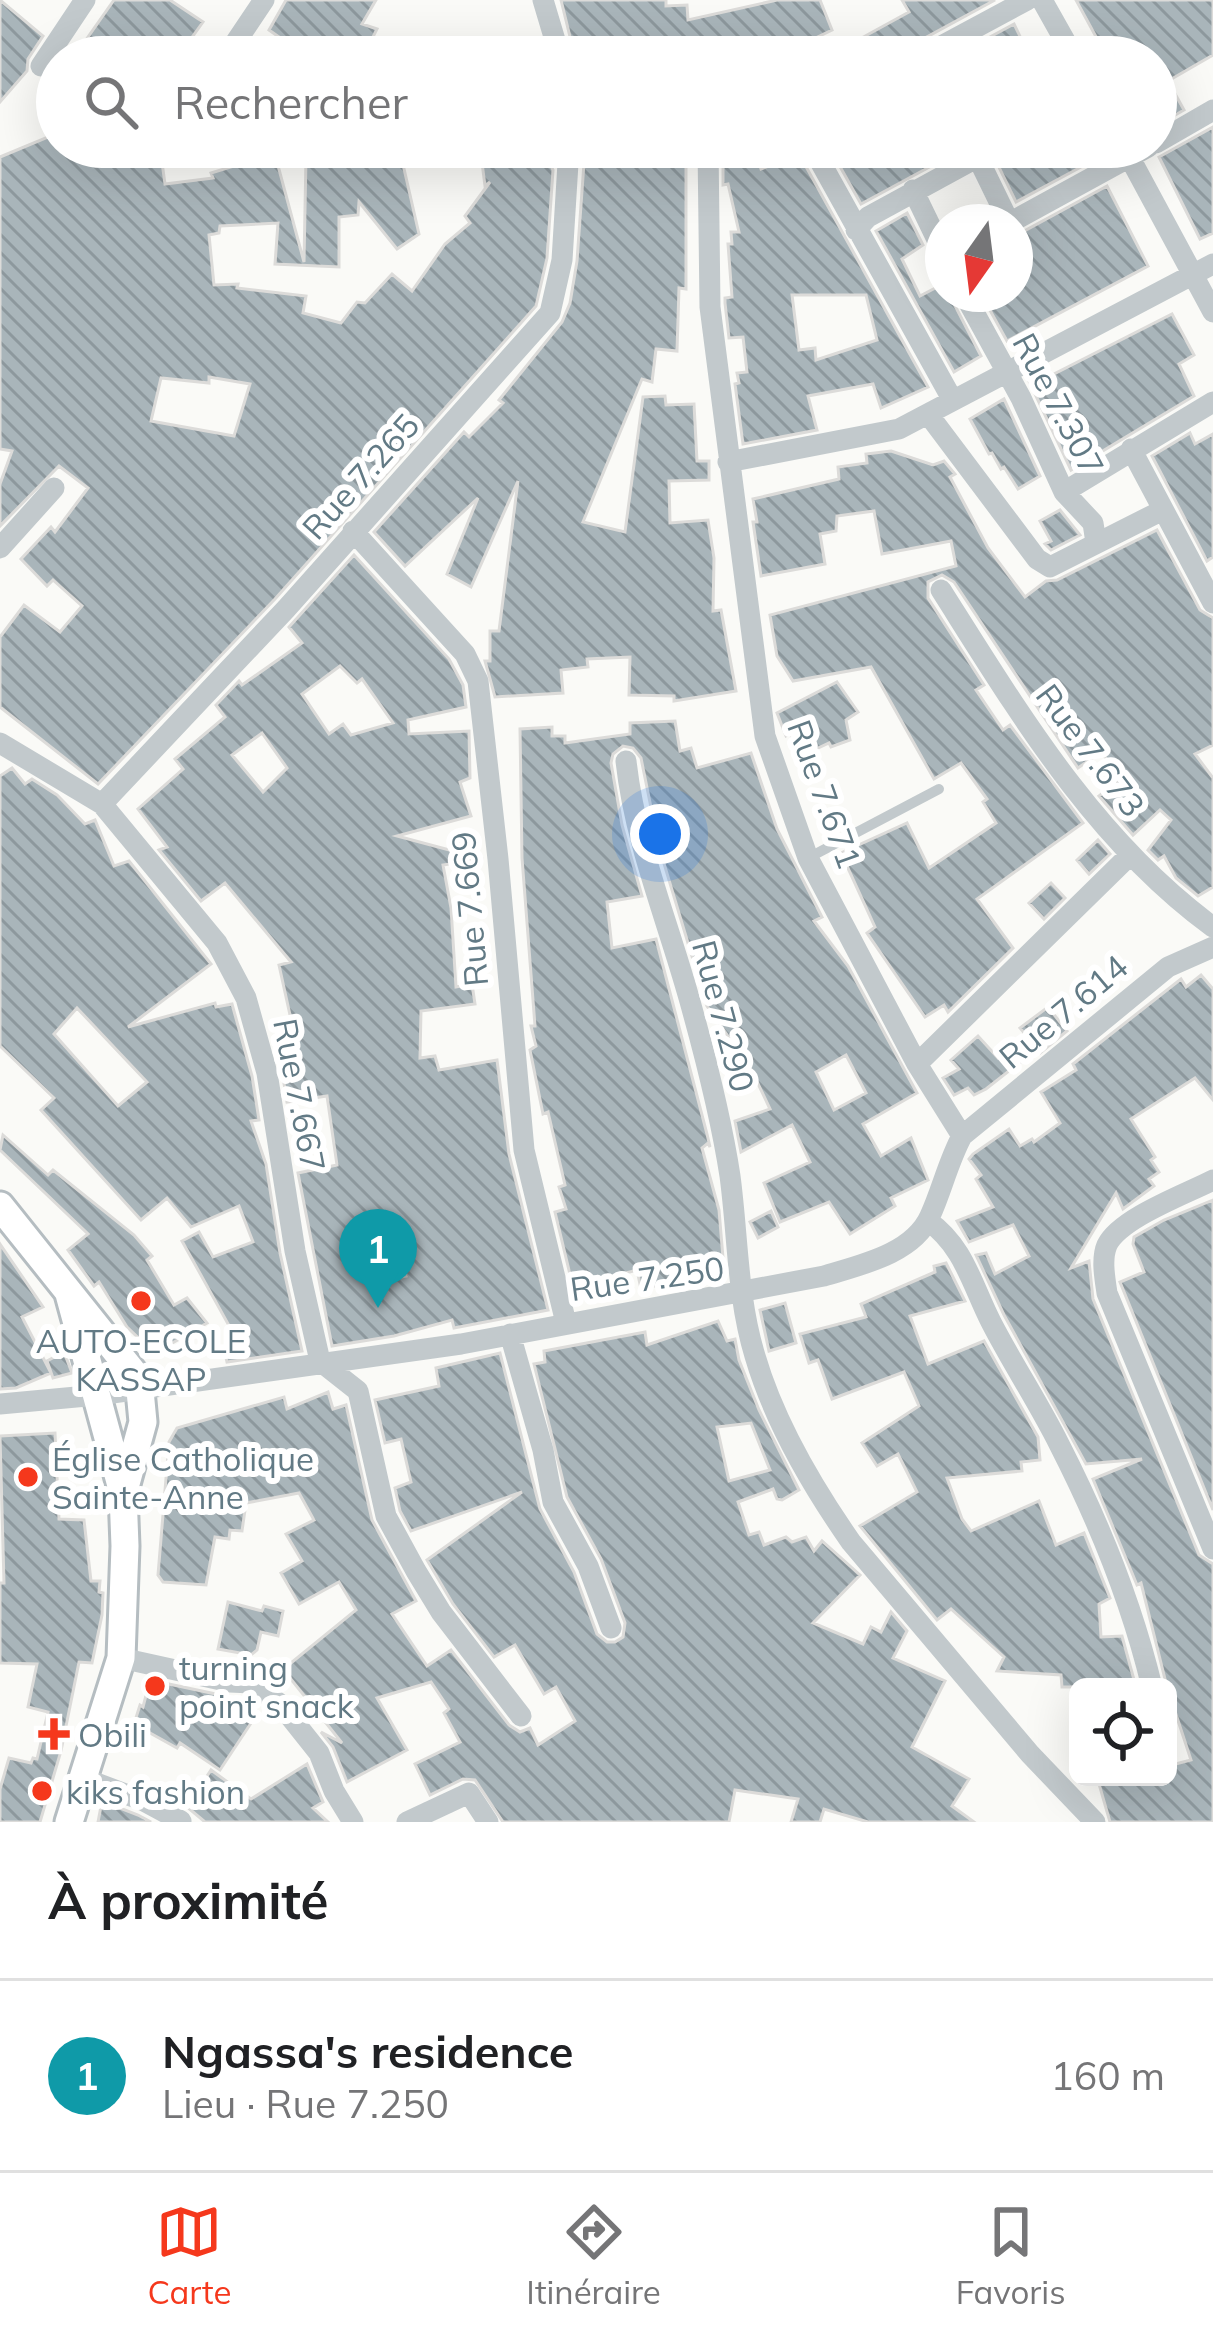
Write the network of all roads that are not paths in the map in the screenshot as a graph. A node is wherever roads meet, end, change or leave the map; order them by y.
1 (85, 0) edge
2 (264, 0) edge
3 (543, 0) edge
4 (1027, 0) edge
5 (1042, 0) edge
6 (61, 36) edge
7 (240, 36) edge
8 (554, 36) edge
9 (960, 36) edge
10 (1062, 36) edge
11 (1213, 110) edge
12 (1177, 129) edge
13 (568, 168) edge
14 (708, 168) edge
15 (823, 168) edge
16 (949, 168) edge
17 (983, 168) edge
18 (1105, 168) edge
19 (1147, 168) edge
20 (913, 190) junction
21 (1001, 204) edge
22 (1033, 209) edge
23 (925, 215) edge
24 (856, 230) junction
25 (1213, 264) edge
26 (1192, 276) junction
27 (973, 312) edge
28 (1213, 312) edge
29 (1005, 373) junction
30 (952, 399) junction
31 (1213, 402) edge
32 (928, 414) junction
33 (1130, 449) junction
34 (728, 462) junction
35 (54, 488) dead end
36 (1064, 492) junction
37 (1163, 510) junction
38 (353, 531) junction
39 (1096, 543) junction
40 (0, 548) edge
41 (941, 590) dead end
42 (1213, 603) edge
43 (0, 743) edge
44 (626, 761) dead end
45 (938, 789) dead end
46 (102, 804) junction
47 (1130, 855) junction
48 (808, 858) junction
49 (1213, 927) edge
50 (1213, 947) edge
51 (917, 1064) junction
52 (962, 1136) junction
53 (1213, 1180) edge
54 (0, 1206) edge
55 (928, 1221) junction
56 (741, 1292) junction
57 (69, 1294) junction
58 (566, 1323) junction
59 (510, 1334) junction
60 (320, 1361) junction
61 (142, 1389) junction
62 (98, 1395) junction
63 (0, 1404) edge
64 (123, 1493) junction
65 (1213, 1549) edge
66 (611, 1628) dead end
67 (121, 1658) junction
68 (1149, 1678) edge
69 (521, 1716) dead end
70 (83, 1778) junction
71 (181, 1821) edge
72 (69, 1822) edge
73 (352, 1822) edge
74 (407, 1822) edge
75 (488, 1822) edge
76 (1095, 1822) edge

1 - 6 street
2 - 7 street
3 - 8 street
4 - 9 street
5 - 10 street
11 - 12 street
13 - 38 street, Rue 7.265
14 - 34 street, Rue 7.671
15 - 24 street
16 - 20 street
17 - 21 street
18 - 22 street
19 - 26 street
20 - 23 street
20 - 24 street
24 - 30 street
25 - 26 street
26 - 28 street
26 - 29 street
27 - 29 street, Rue 7.307
29 - 30 street
29 - 36 street, Rue 7.307
30 - 32 street
31 - 33 street
32 - 34 street
32 - 39 street
33 - 36 street
33 - 37 street
34 - 48 street, Rue 7.671
35 - 40 street
36 - 39 street, Rue 7.307
37 - 39 street
37 - 42 street
38 - 46 street, Rue 7.265
38 - 58 street, Rue 7.669
41 - 47 street, Rue 7.673
43 - 46 street, Rue 7.667
44 - 56 street, Rue 7.290
45 - 48 lane
46 - 60 street, Rue 7.667
47 - 49 street, Rue 7.673
47 - 51 street
48 - 51 street, Rue 7.671
50 - 52 street, Rue 7.614
51 - 52 street, Rue 7.671
52 - 55 street
53 - 65 street
54 - 57 main road
55 - 56 street
55 - 68 street
56 - 58 street, Rue 7.250
56 - 76 street, Rue 7.250
57 - 61 main road
57 - 62 main road
58 - 59 street, Rue 7.250
59 - 60 street, Rue 7.250
59 - 66 street
60 - 61 street, Rue 7.250
60 - 69 street
61 - 62 street, Rue 7.250
61 - 64 main road
62 - 63 street, Rue 7.250
62 - 64 main road
64 - 67 main road
67 - 70 main road
67 - 73 street
70 - 71 street
70 - 72 main road
74 - 75 street

